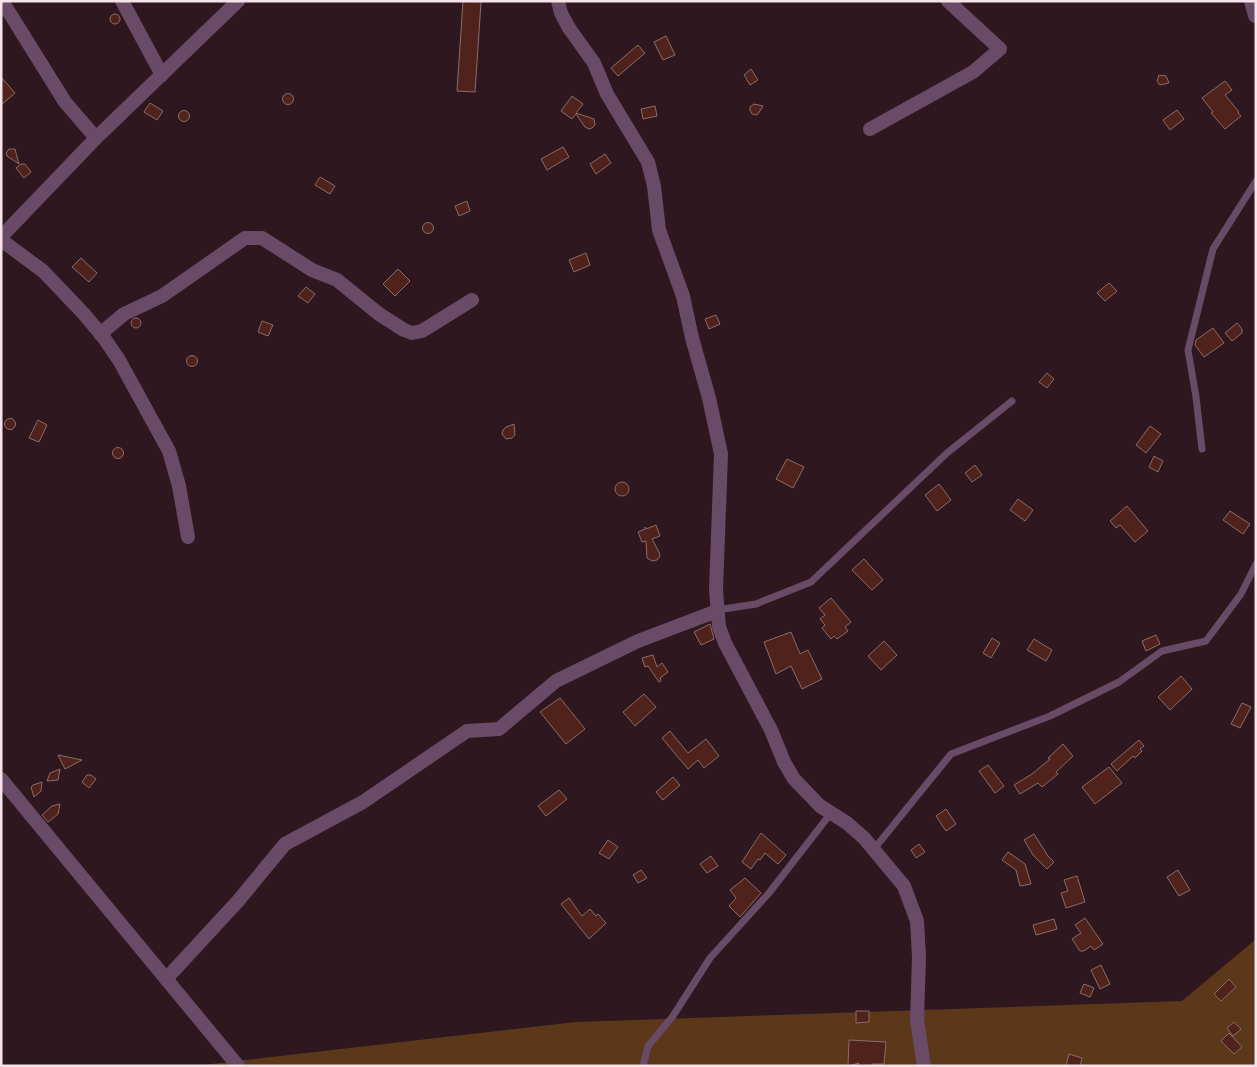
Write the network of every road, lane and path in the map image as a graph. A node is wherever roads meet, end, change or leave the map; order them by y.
1 (2, 1) edge
2 (122, 1) edge
3 (238, 1) edge
4 (558, 1) edge
5 (948, 1) edge
6 (1251, 1) edge
7 (1255, 16) edge
8 (162, 75) junction
9 (870, 130) dead end
10 (96, 138) junction
11 (1256, 182) edge
12 (1, 238) edge
13 (472, 300) dead end
14 (100, 334) junction
15 (1012, 401) dead end
16 (1202, 449) dead end
17 (188, 537) dead end
18 (1256, 564) edge
19 (717, 610) junction
20 (1, 779) edge
21 (830, 813) junction
22 (874, 849) junction
23 (166, 979) junction
24 (238, 1066) edge
25 (643, 1066) edge
26 (924, 1066) edge

1 - 10 street
2 - 8 street
3 - 8 street
4 - 19 street
5 - 9 street
6 - 7 street
8 - 10 street
10 - 12 street
11 - 16 lane
12 - 14 street
13 - 14 street
14 - 17 street
15 - 19 lane
18 - 22 lane
19 - 21 street
19 - 23 street
20 - 23 street
21 - 22 street
21 - 25 lane
22 - 26 street
23 - 24 street

